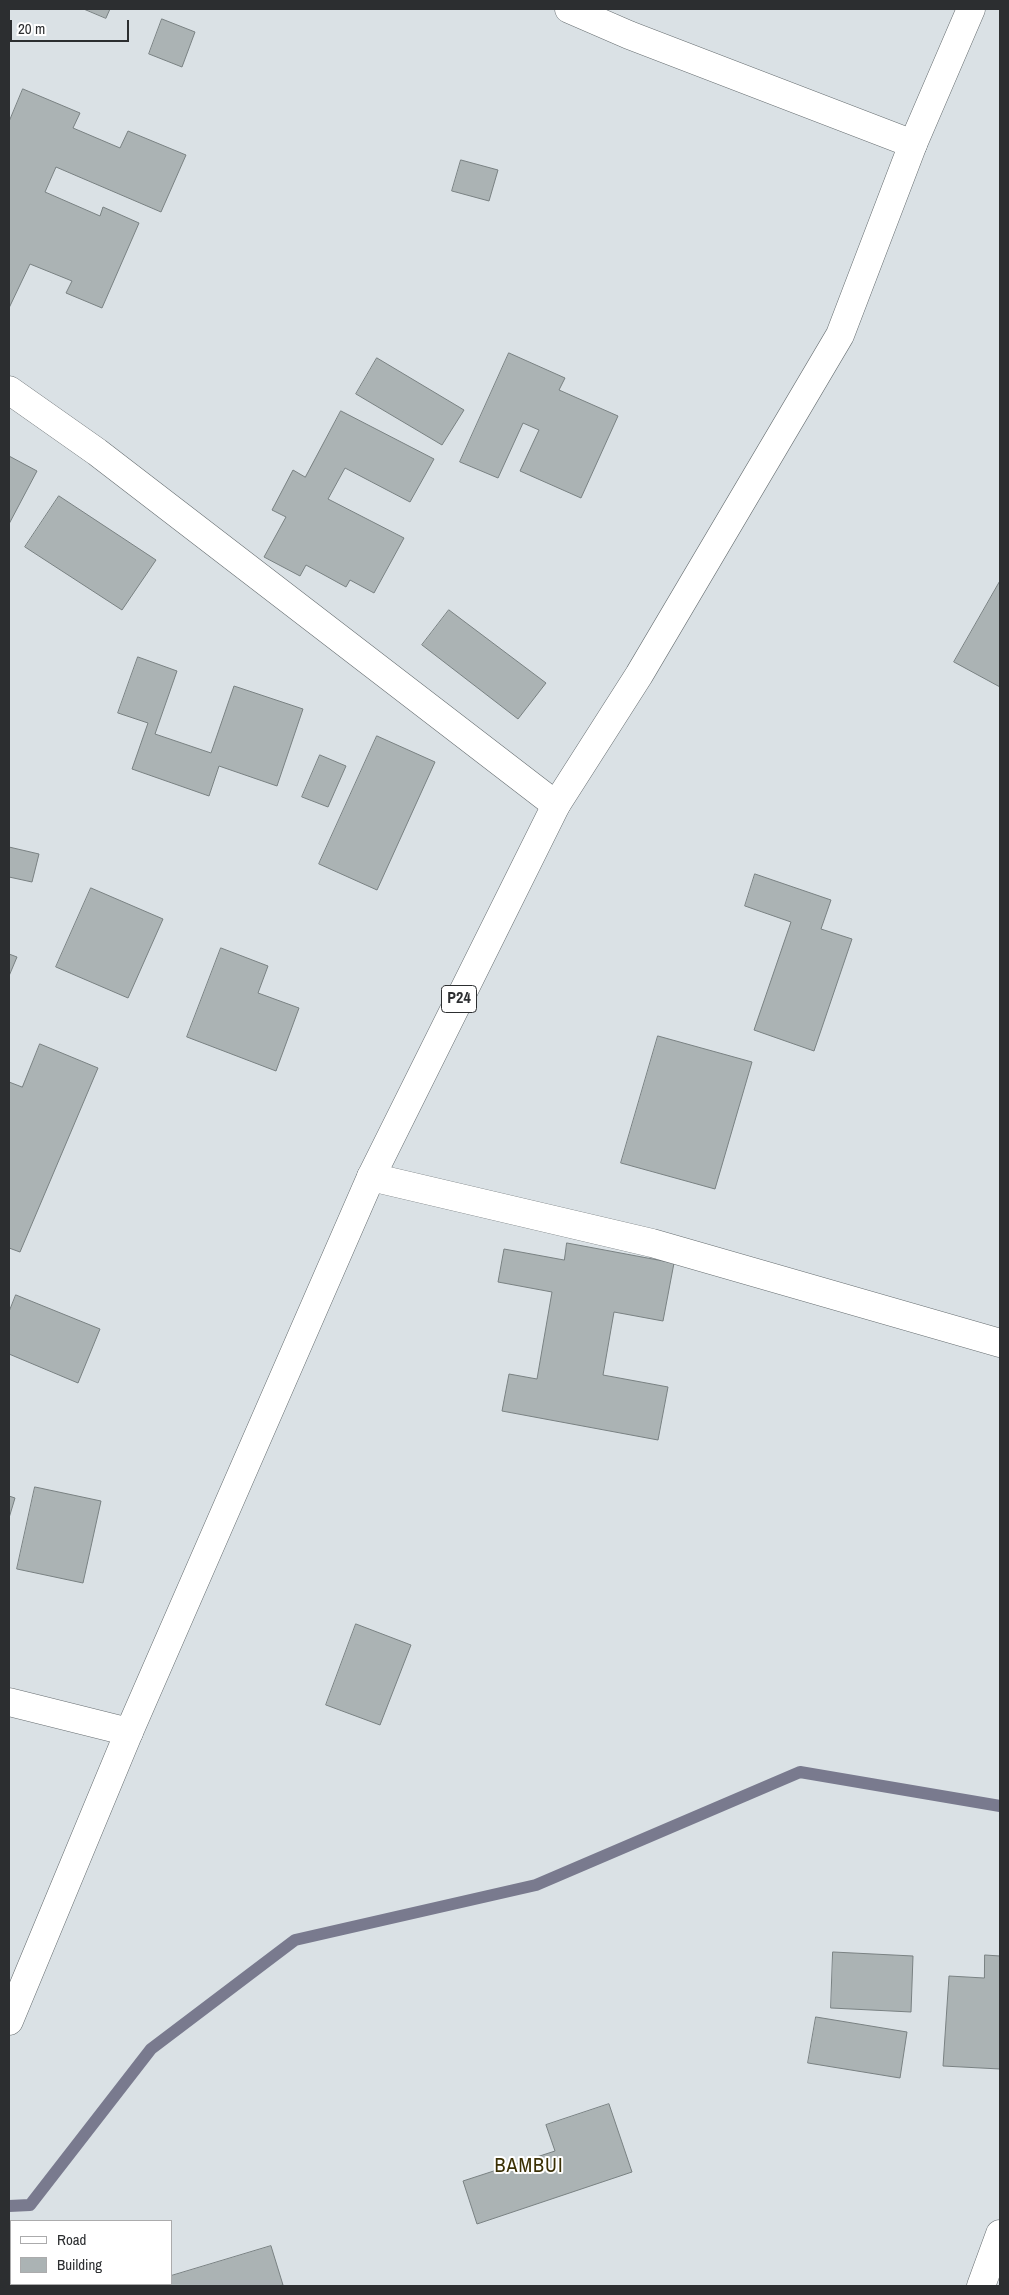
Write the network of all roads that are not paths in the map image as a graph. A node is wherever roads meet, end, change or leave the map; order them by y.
1 (569, 9) edge
2 (971, 9) edge
3 (913, 144) junction
4 (9, 390) edge
5 (556, 805) junction
6 (370, 1177) junction
7 (1000, 1343) edge
8 (9, 1702) edge
9 (128, 1732) junction
10 (9, 2021) edge
11 (1000, 2234) edge
12 (981, 2286) edge

1 - 3 main road
2 - 3 main road, P24
3 - 5 main road, P24
4 - 5 main road
5 - 6 main road, P24
6 - 7 main road
6 - 9 main road, P24
8 - 9 main road
9 - 10 main road, P24
11 - 12 main road

